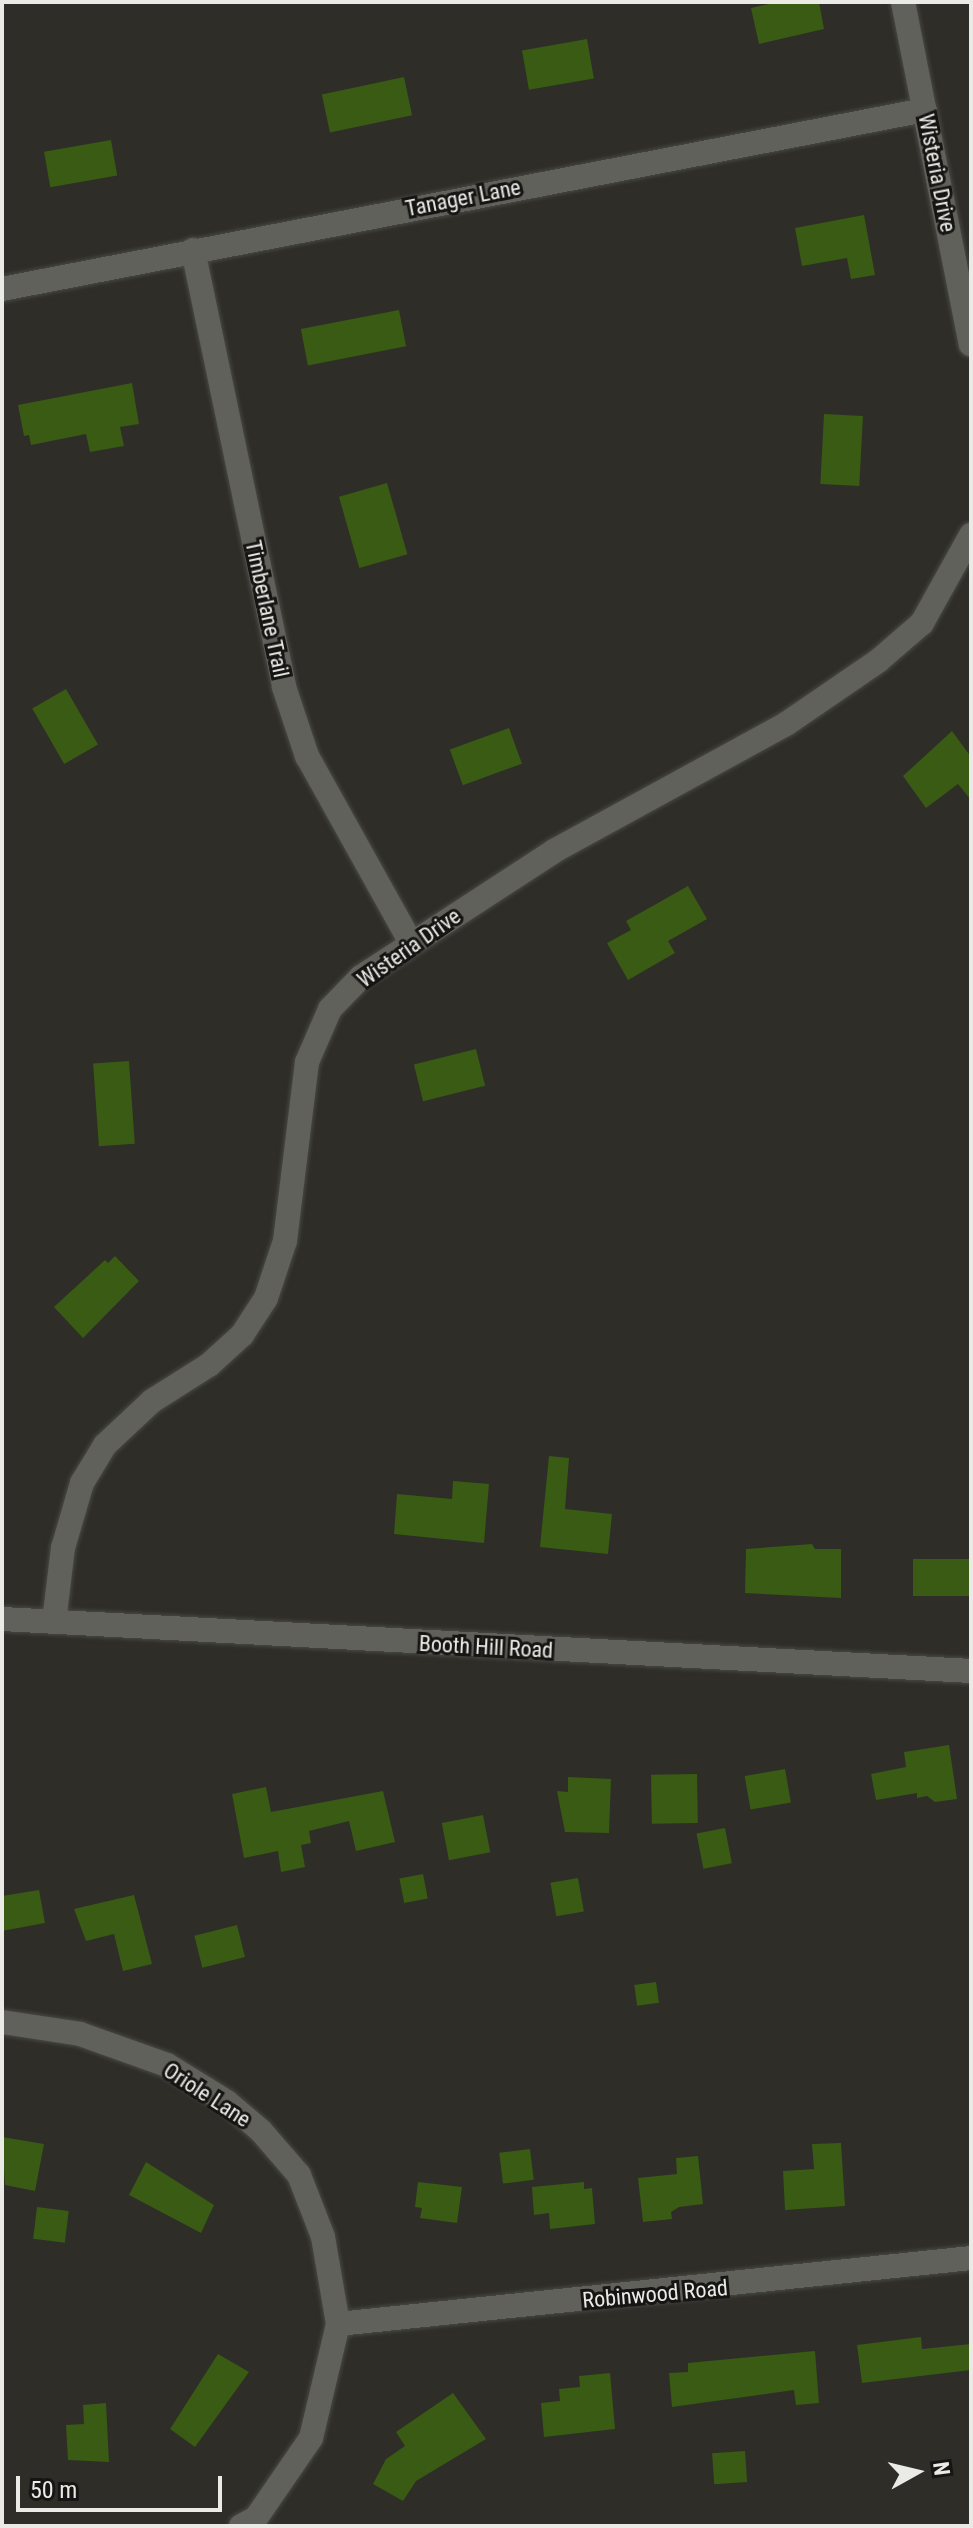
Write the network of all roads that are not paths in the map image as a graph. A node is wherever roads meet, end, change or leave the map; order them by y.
1 (903, 2) edge
2 (925, 110) junction
3 (193, 250) junction
4 (2, 289) edge
5 (971, 344) edge
6 (971, 535) edge
7 (411, 943) junction
8 (2, 1619) edge
9 (54, 1622) junction
10 (971, 1671) edge
11 (2, 2022) edge
12 (971, 2258) edge
13 (338, 2324) junction
14 (241, 2526) edge

1 - 2 street, Wisteria Drive
2 - 3 street, Tanager Lane
2 - 5 street, Wisteria Drive
3 - 4 street, Tanager Lane
3 - 7 street, Timberlane Trail
6 - 7 street, Wisteria Drive
7 - 9 street, Wisteria Drive
8 - 9 street, Booth Hill Road
9 - 10 street, Booth Hill Road
11 - 13 street, Oriole Lane
12 - 13 street, Robinwood Road
13 - 14 street, Oriole Lane

